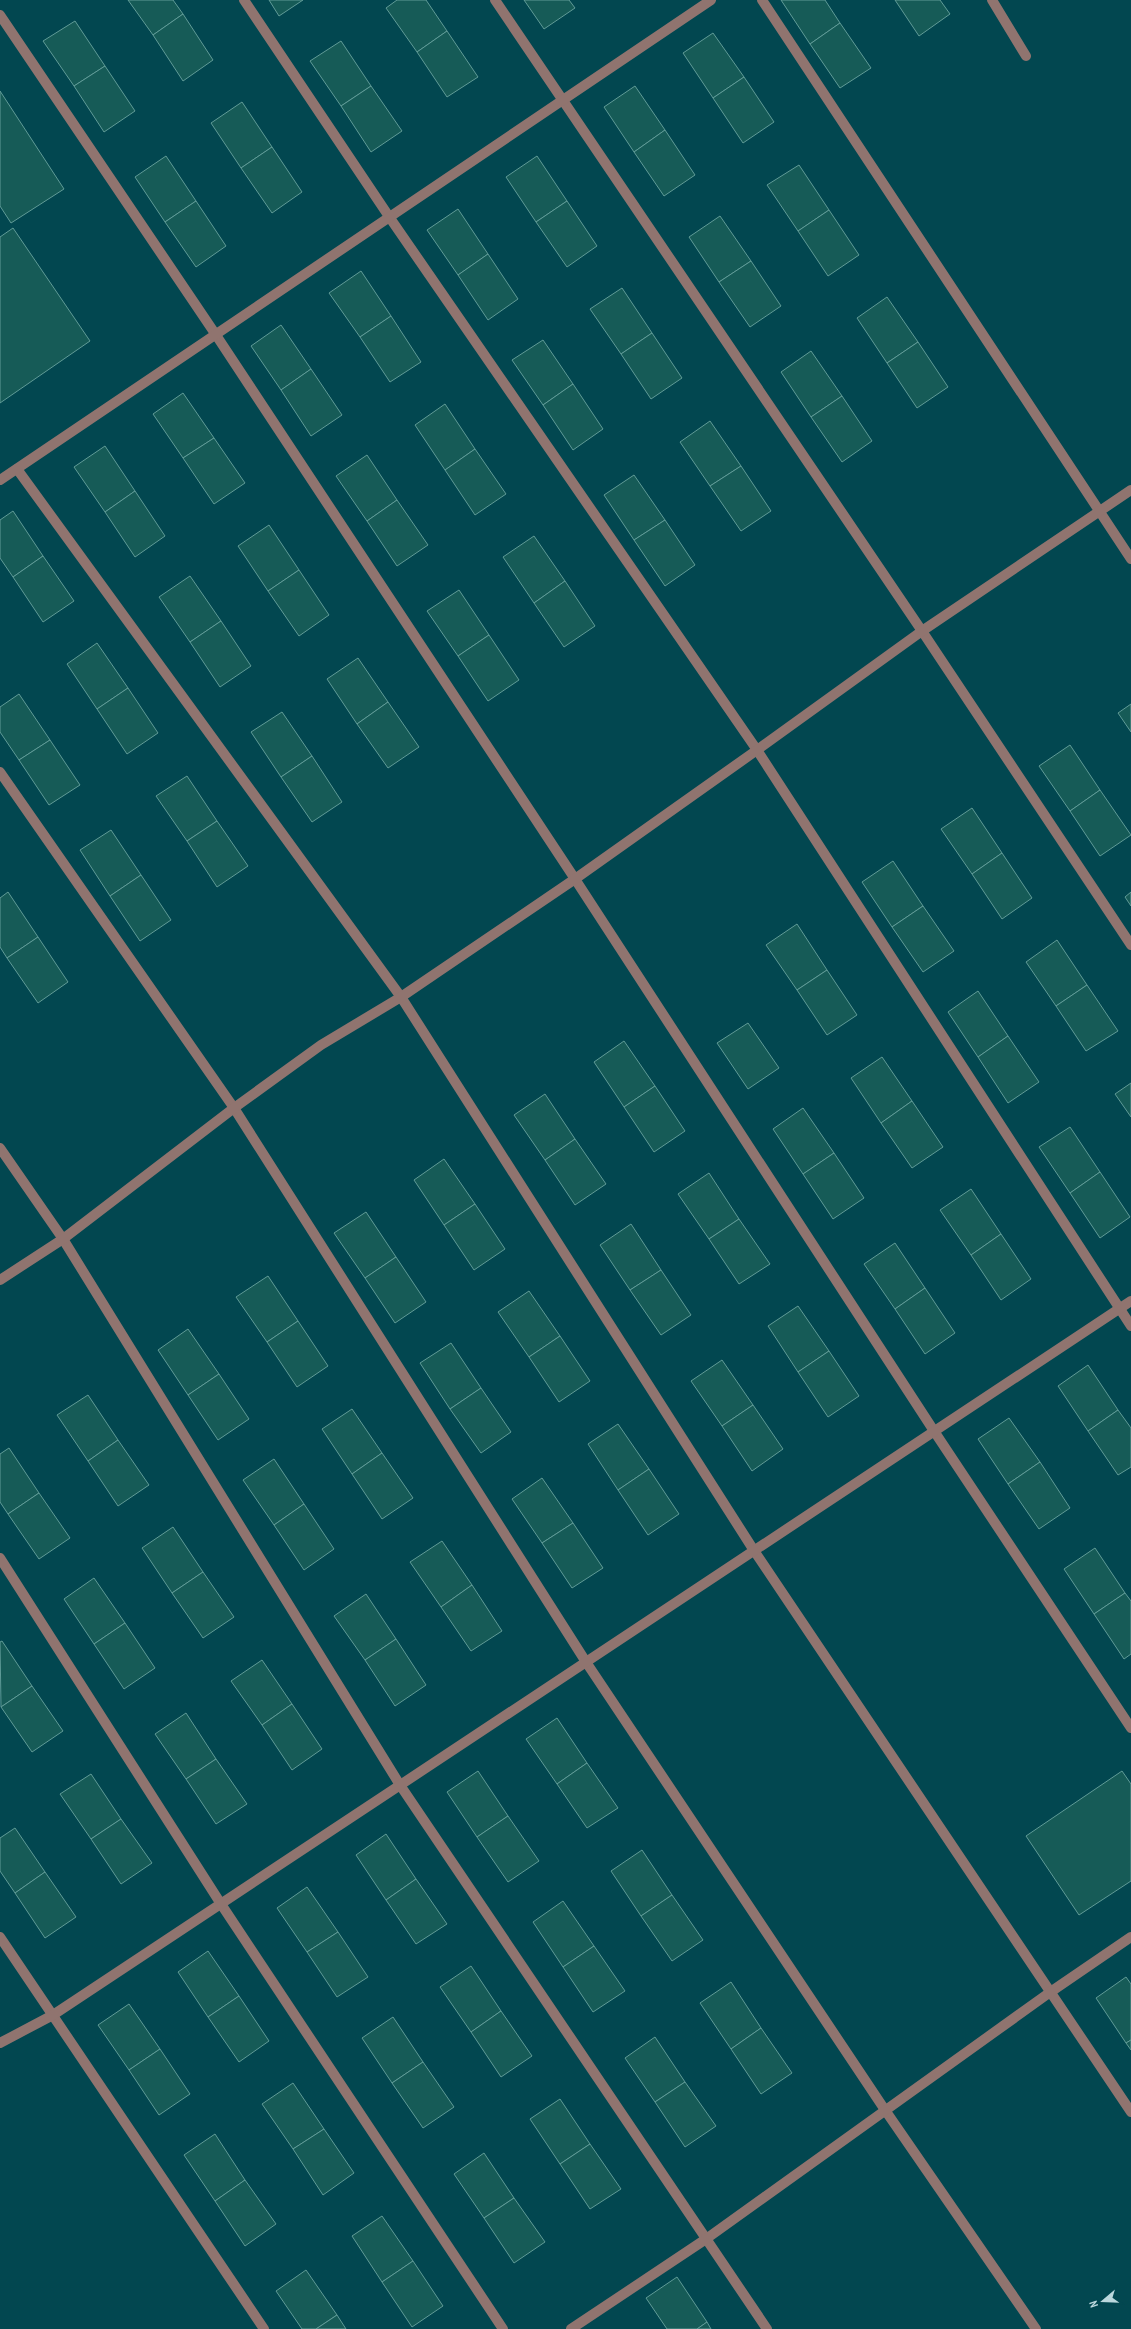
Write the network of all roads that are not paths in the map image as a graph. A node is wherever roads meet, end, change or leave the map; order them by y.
1 (244, 0) edge
2 (495, 0) edge
3 (711, 0) edge
4 (762, 0) edge
5 (992, 0) edge
6 (0, 15) edge
7 (1026, 56) dead end
8 (564, 100) junction
9 (390, 218) junction
10 (216, 335) junction
11 (18, 469) junction
12 (0, 480) edge
13 (1131, 490) edge
14 (1100, 511) junction
15 (1131, 559) edge
16 (922, 630) junction
17 (757, 750) junction
18 (0, 772) edge
19 (575, 879) junction
20 (1131, 945) edge
21 (401, 997) junction
22 (234, 1108) junction
23 (0, 1148) edge
24 (63, 1239) junction
25 (0, 1280) edge
26 (1131, 1301) edge
27 (1120, 1308) junction
28 (1131, 1326) edge
29 (934, 1431) junction
30 (753, 1550) junction
31 (0, 1558) edge
32 (586, 1662) junction
33 (1131, 1728) edge
34 (400, 1785) junction
35 (221, 1904) junction
36 (0, 1937) edge
37 (1131, 1937) edge
38 (1049, 1993) junction
39 (53, 2015) junction
40 (0, 2044) edge
41 (885, 2110) junction
42 (1131, 2112) edge
43 (706, 2239) junction
44 (264, 2329) edge
45 (503, 2329) edge
46 (571, 2329) edge
47 (767, 2329) edge
48 (1036, 2329) edge

1 - 9 street
2 - 8 street
3 - 8 street
4 - 14 street
5 - 7 street
6 - 10 street
8 - 9 street
8 - 16 street
9 - 10 street
9 - 17 street
10 - 11 street
10 - 19 street
11 - 12 street
11 - 21 street
13 - 14 street
14 - 15 street
14 - 16 street
16 - 17 street
16 - 20 street
17 - 19 street
17 - 27 street
18 - 22 street
19 - 21 street
19 - 29 street
21 - 22 street
21 - 30 street
22 - 24 street
22 - 32 street
23 - 24 street
24 - 25 street
24 - 34 street
26 - 27 street
27 - 28 street
27 - 29 street
29 - 30 street
29 - 33 street
30 - 32 street
30 - 38 street
31 - 35 street
32 - 34 street
32 - 41 street
34 - 35 street
34 - 43 street
35 - 39 street
35 - 45 street
36 - 39 street
37 - 38 street
38 - 41 street
38 - 42 street
39 - 40 street
39 - 44 street
41 - 43 street
41 - 48 street
43 - 46 street
43 - 47 street

